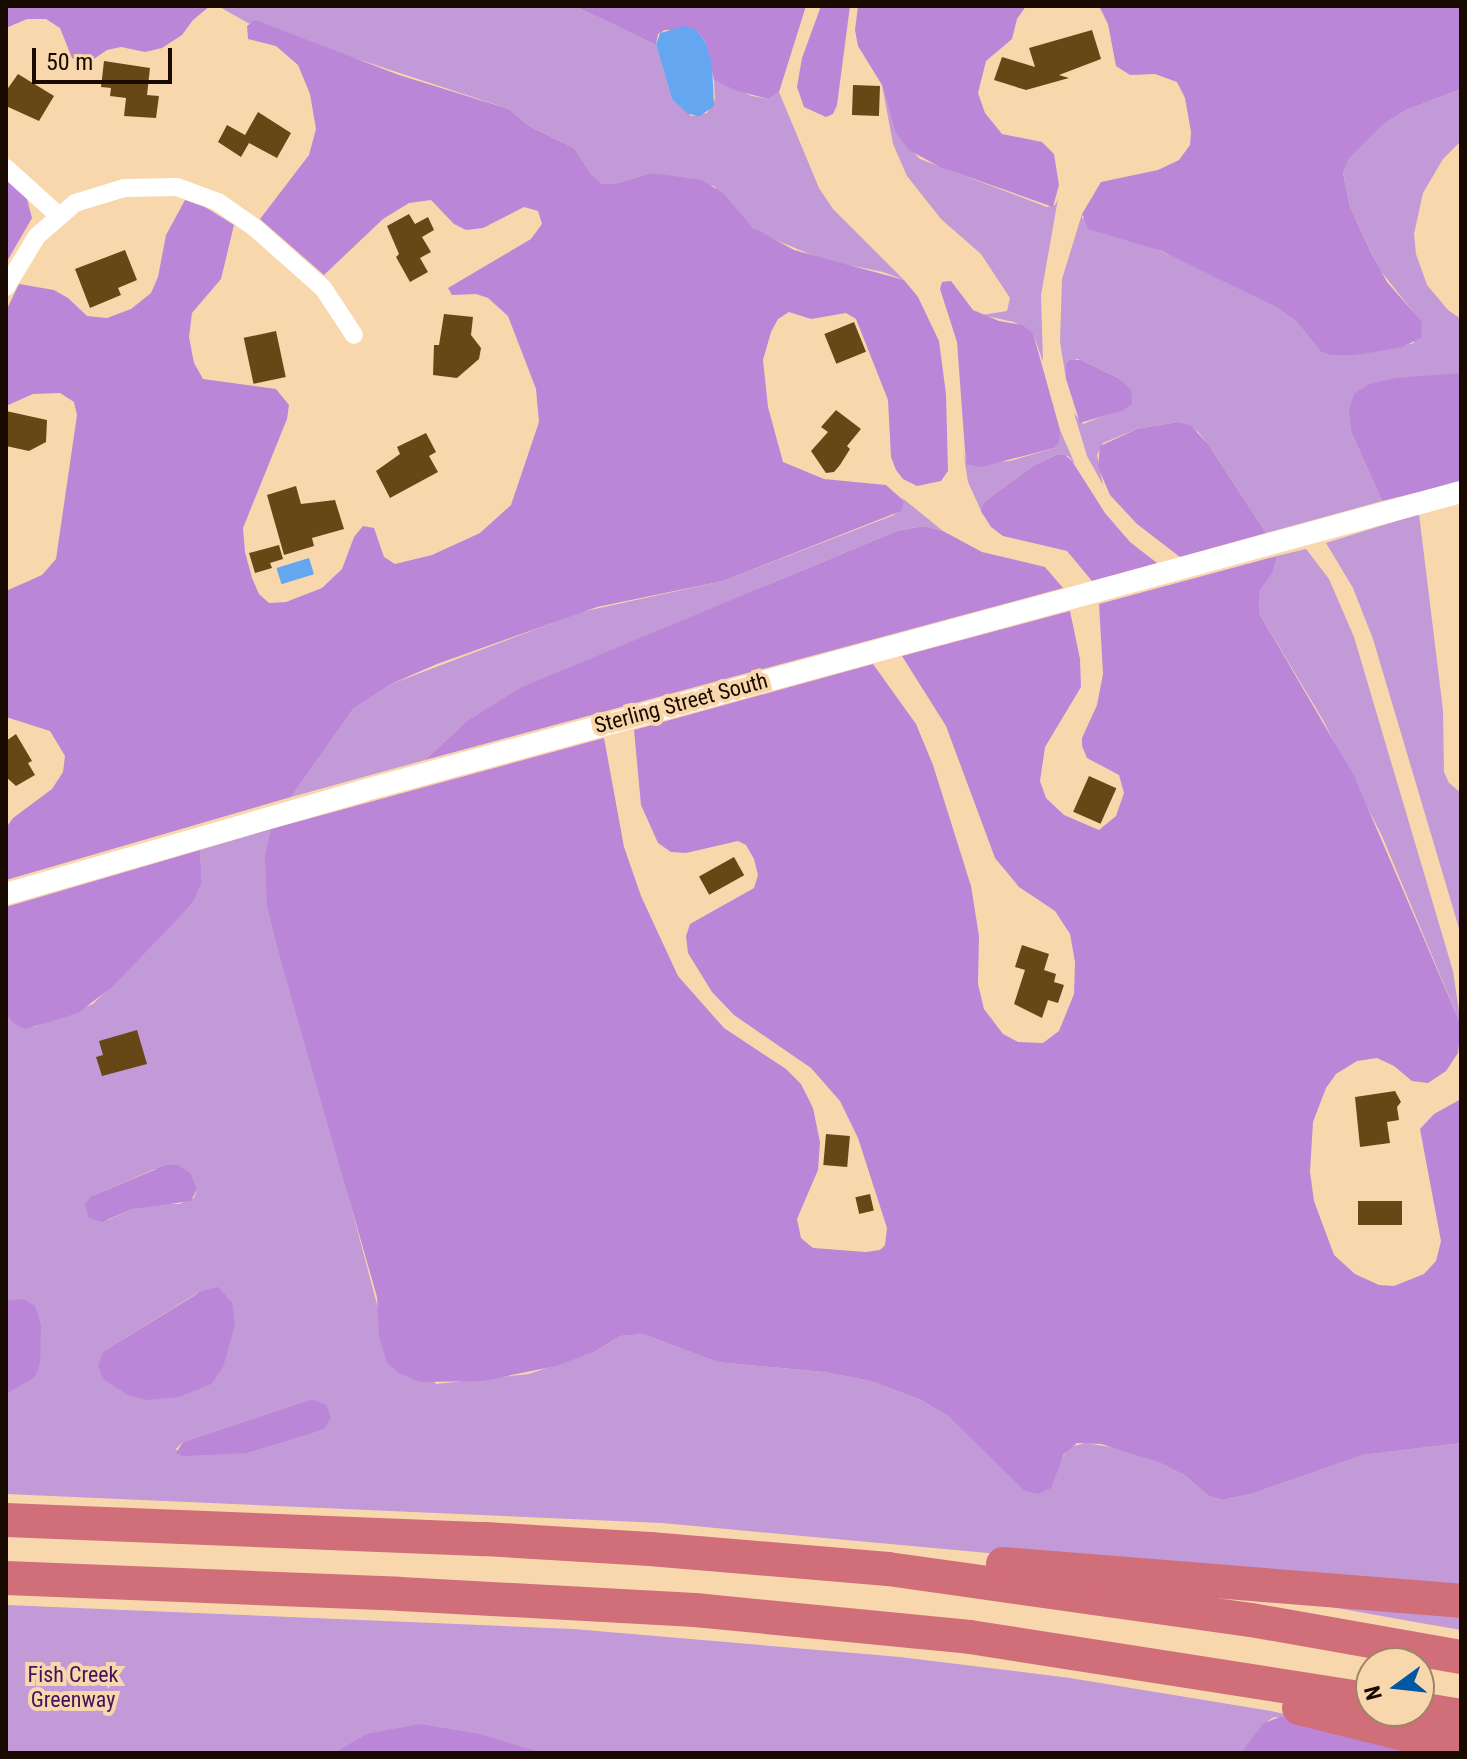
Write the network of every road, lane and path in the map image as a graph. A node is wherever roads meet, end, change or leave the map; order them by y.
1 (6, 168) edge
2 (58, 215) junction
3 (6, 287) edge
4 (354, 335) dead end
5 (1461, 492) edge
6 (6, 894) edge
7 (6, 1520) edge
8 (701, 1553) junction
9 (6, 1578) edge
10 (1461, 1601) edge
11 (1461, 1657) edge
12 (1229, 1677) junction
13 (1355, 1697) edge
14 (1435, 1712) edge
15 (1461, 1716) edge
16 (1461, 1748) edge

1 - 2 street
2 - 3 street
2 - 4 street
5 - 6 street, Sterling Street South
7 - 8 highway
8 - 10 highway
8 - 11 highway
9 - 12 highway
12 - 13 highway
12 - 16 highway
14 - 15 highway

